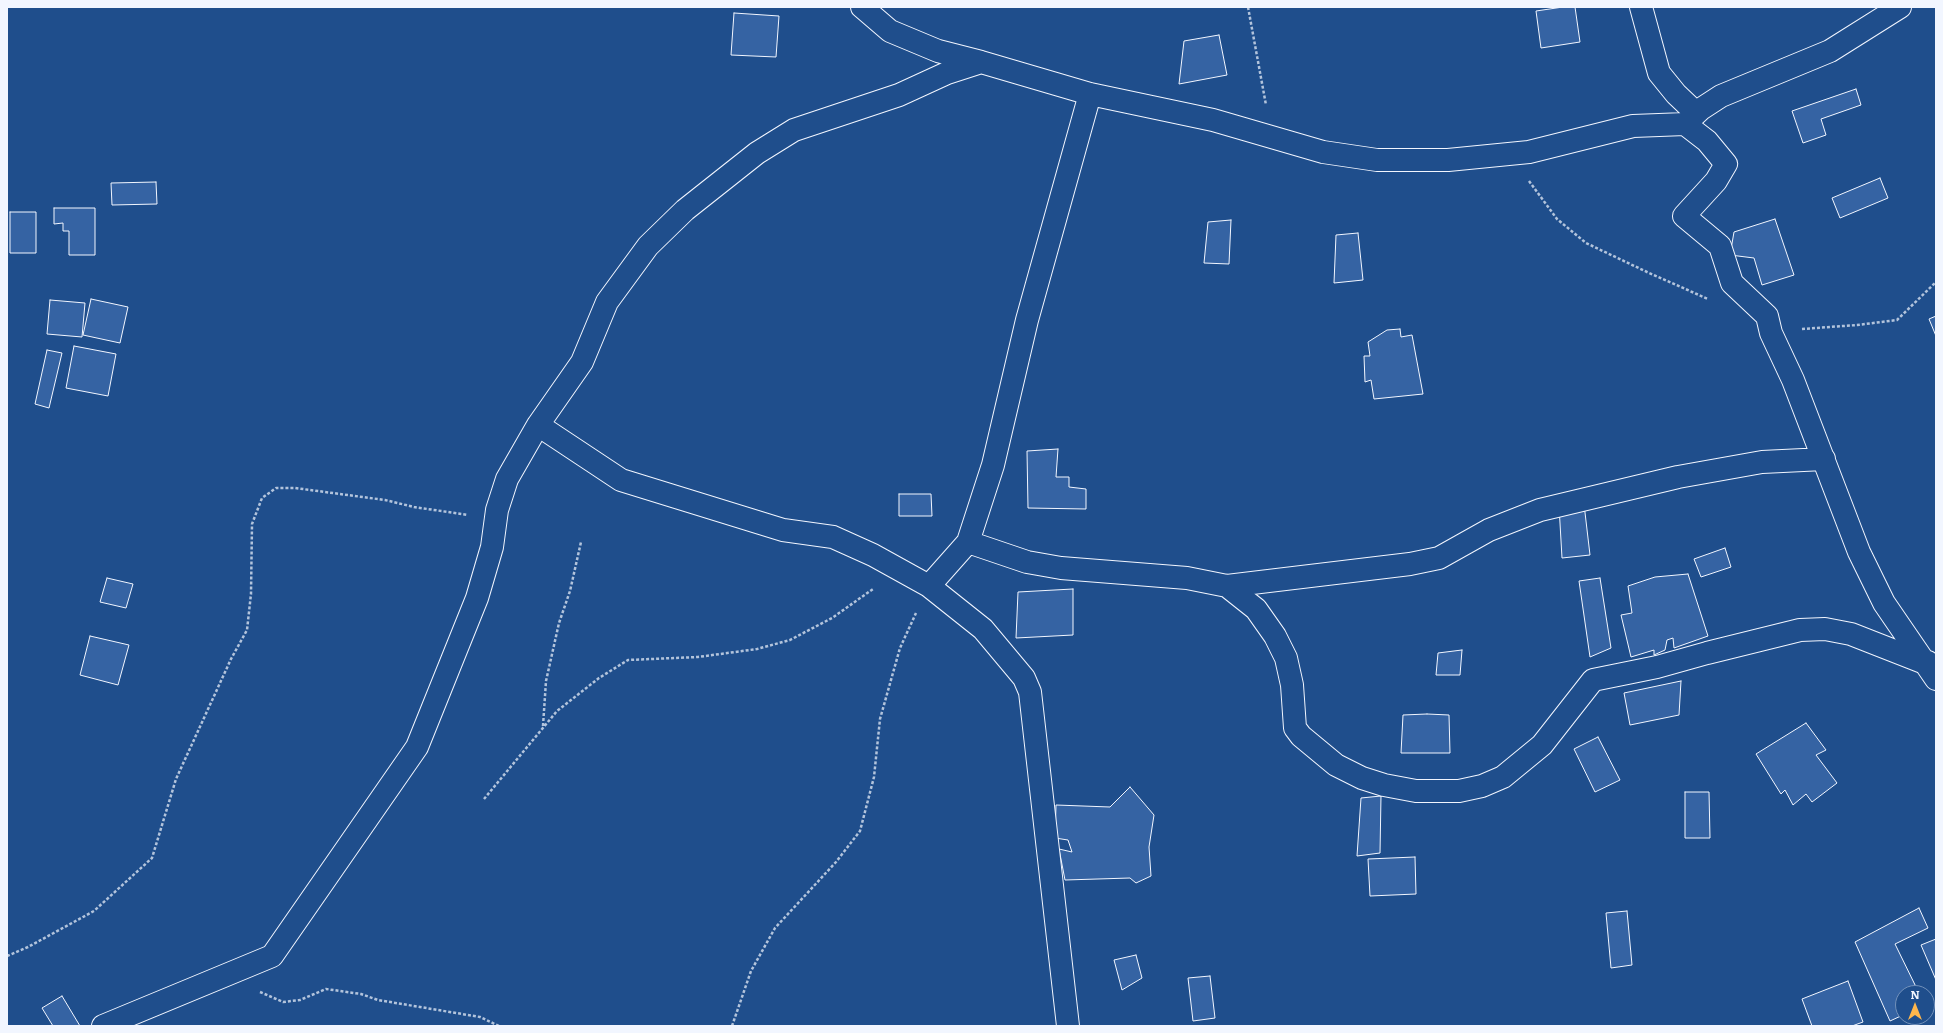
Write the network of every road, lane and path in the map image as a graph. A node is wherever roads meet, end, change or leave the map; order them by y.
1 (862, 7) edge
2 (1248, 7) edge
3 (1640, 7) edge
4 (1900, 7) edge
5 (982, 62) junction
6 (1090, 94) junction
7 (1691, 118) junction
8 (1272, 137) junction
9 (1512, 154) junction
10 (1936, 282) edge
11 (1713, 301) dead end
12 (1771, 333) junction
13 (538, 424) junction
14 (1824, 460) junction
15 (497, 510) junction
16 (582, 542) dead end
17 (968, 542) junction
18 (900, 570) junction
19 (928, 586) junction
20 (1227, 586) junction
21 (1932, 667) edge
22 (543, 727) junction
23 (484, 799) dead end
24 (7, 956) edge
25 (223, 976) junction
26 (104, 1026) edge
27 (498, 1026) edge
28 (732, 1026) edge
29 (1068, 1026) edge

1 - 5 street
2 - 8 path
3 - 7 street
4 - 7 street
5 - 6 street
5 - 13 street
6 - 8 street
6 - 17 street
7 - 9 street
7 - 12 street
8 - 9 street
9 - 11 path
10 - 12 path
12 - 14 street
13 - 15 street
13 - 18 street
14 - 20 street
14 - 21 street
15 - 24 path
15 - 25 street
16 - 22 path
17 - 19 street
17 - 20 street
18 - 19 street
18 - 22 path
19 - 28 path
19 - 29 street
20 - 21 street
22 - 23 path
25 - 26 street
25 - 27 path

